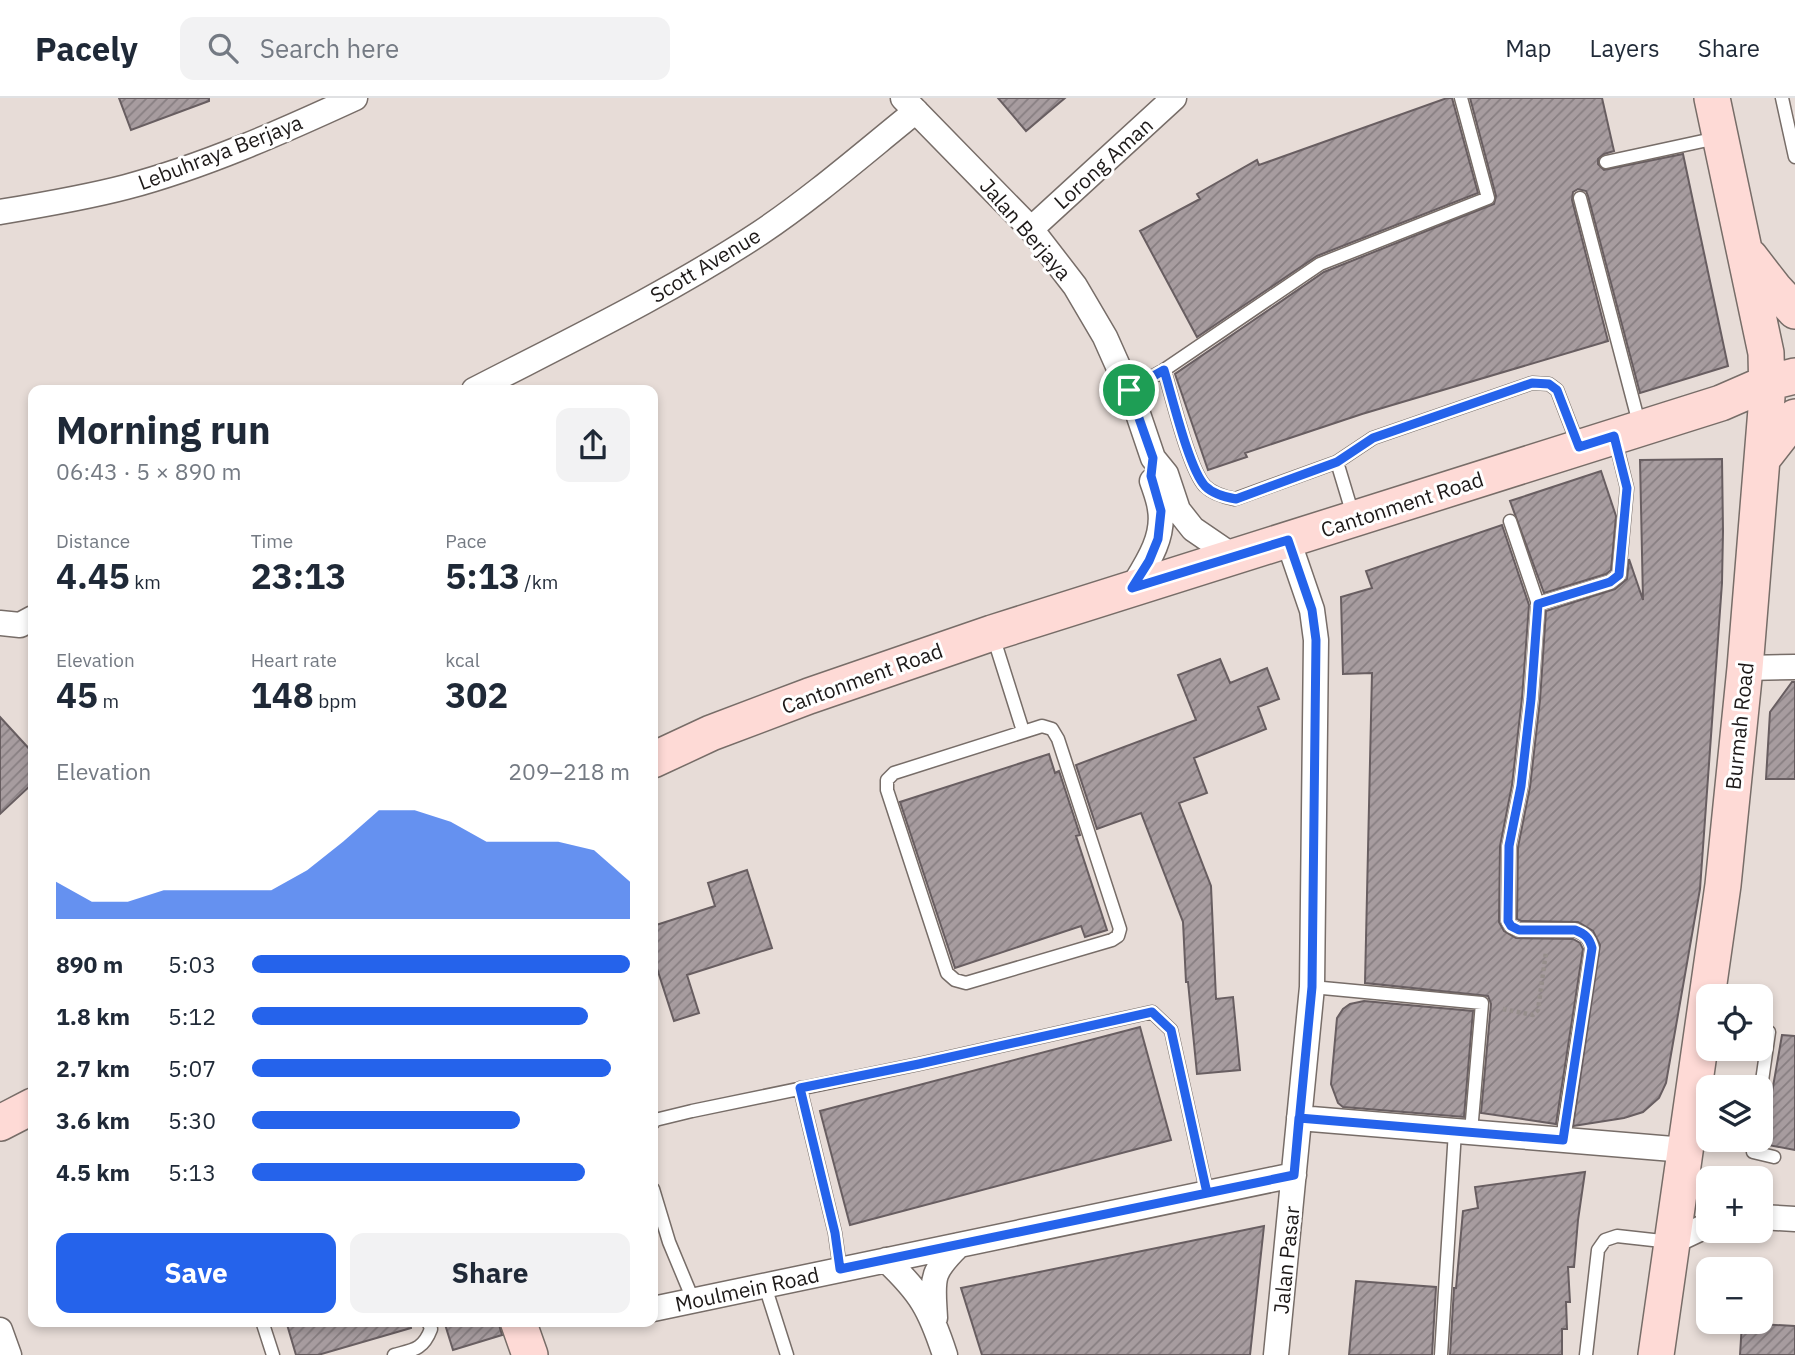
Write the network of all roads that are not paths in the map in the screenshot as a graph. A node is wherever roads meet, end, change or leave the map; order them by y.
1 (355, 98) edge
2 (1174, 98) edge
3 (1461, 98) edge
4 (1712, 98) edge
5 (1782, 98) edge
6 (909, 104) edge
7 (1721, 138) junction
8 (1795, 157) edge
9 (1606, 162) dead end
10 (1580, 198) dead end
11 (0, 212) edge
12 (1031, 229) junction
13 (1746, 251) junction
14 (1795, 310) edge
15 (1164, 370) junction
16 (1781, 380) edge
17 (484, 385) edge
18 (1129, 390) junction
19 (1795, 417) edge
20 (1627, 432) junction
21 (1579, 447) junction
22 (1153, 458) junction
23 (1763, 458) junction
24 (1337, 462) junction
25 (1354, 519) junction
26 (1510, 521) dead end
27 (1288, 540) junction
28 (1234, 556) junction
29 (1132, 588) junction
30 (1538, 604) junction
31 (28, 621) edge
32 (0, 623) edge
33 (992, 633) junction
34 (1795, 667) edge
35 (1745, 668) junction
36 (1023, 731) junction
37 (658, 758) edge
38 (1710, 984) edge
39 (1312, 987) junction
40 (1699, 1061) edge
41 (800, 1088) junction
42 (28, 1109) edge
43 (1299, 1118) junction
44 (658, 1119) edge
45 (0, 1123) edge
46 (1463, 1132) junction
47 (1563, 1140) junction
48 (1685, 1150) junction
49 (1753, 1152) edge
50 (1774, 1157) dead end
51 (1294, 1175) junction
52 (1207, 1193) junction
53 (658, 1207) edge
54 (1773, 1218) edge
55 (1795, 1219) edge
56 (1696, 1231) edge
57 (1672, 1242) junction
58 (958, 1245) junction
59 (887, 1260) junction
60 (840, 1269) junction
61 (765, 1286) junction
62 (694, 1302) junction
63 (658, 1308) edge
64 (936, 1326) junction
65 (264, 1327) edge
66 (430, 1327) edge
67 (520, 1327) edge
68 (0, 1330) edge
69 (9, 1355) edge
70 (273, 1355) edge
71 (394, 1355) edge
72 (530, 1355) edge
73 (787, 1355) edge
74 (945, 1355) edge
75 (1276, 1355) edge
76 (1441, 1355) edge
77 (1586, 1355) edge
78 (1657, 1355) edge

1 - 11 street, Lebuhraya Berjaya
2 - 12 street, Lorong Aman
3 - 15 lane
4 - 7 main road, Burmah Road
5 - 8 lane
6 - 12 street, Jalan Berjaya
6 - 17 street, Scott Avenue
7 - 9 lane
7 - 13 main road, Burmah Road
10 - 20 lane
12 - 18 street, Jalan Berjaya
13 - 14 main road
13 - 16 main road, Burmah Road
15 - 18 lane
15 - 24 lane
16 - 20 main road, Cantonment Road
16 - 23 main road, Burmah Road
18 - 22 street, Jalan Berjaya
19 - 23 main road
20 - 21 main road, Cantonment Road
20 - 30 lane
21 - 24 lane
21 - 25 main road, Cantonment Road
22 - 28 street, Jalan Berjaya
22 - 29 street, Jalan Berjaya
23 - 35 main road, Burmah Road
24 - 25 lane
25 - 27 main road, Cantonment Road
26 - 30 lane
27 - 28 main road, Cantonment Road
27 - 39 street, Jalan Pasar
28 - 29 main road, Cantonment Road
29 - 33 main road, Cantonment Road
30 - 47 lane
31 - 32 street
33 - 36 lane
33 - 37 main road, Cantonment Road
34 - 35 street
35 - 38 main road, Burmah Road
36 - 36 lane
39 - 43 street, Jalan Pasar
39 - 46 lane
40 - 48 main road, Burmah Road
41 - 44 lane
41 - 52 lane
41 - 60 lane
42 - 45 main road
43 - 46 street
43 - 51 street, Jalan Pasar
46 - 47 street
46 - 76 lane
47 - 48 street
48 - 57 main road, Burmah Road
49 - 50 lane
51 - 52 street, Moulmein Road
51 - 75 street, Jalan Pasar
52 - 58 street, Moulmein Road
53 - 62 lane
54 - 55 street
56 - 57 street
57 - 77 lane
57 - 78 main road, Burmah Road
58 - 59 street, Moulmein Road
58 - 64 street
59 - 60 street, Moulmein Road
59 - 64 street
60 - 61 street, Moulmein Road
61 - 62 street, Moulmein Road
61 - 73 lane
62 - 63 street, Moulmein Road
64 - 74 street
65 - 70 lane
66 - 71 lane
67 - 72 main road
68 - 69 street

